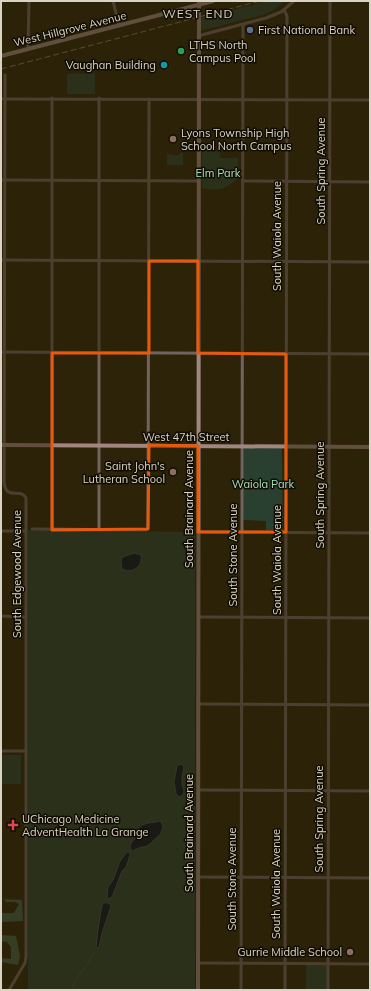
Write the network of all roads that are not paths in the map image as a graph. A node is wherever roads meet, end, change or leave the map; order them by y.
1 (29, 1) edge
2 (113, 1) edge
3 (213, 1) edge
4 (294, 1) edge
5 (330, 1) edge
6 (199, 3) edge
7 (284, 10) junction
8 (243, 25) junction
9 (119, 26) junction
10 (198, 36) junction
11 (28, 48) junction
12 (1, 56) edge
13 (5, 75) dead end
14 (3, 98) edge
15 (52, 98) junction
16 (99, 98) junction
17 (149, 99) junction
18 (198, 99) junction
19 (242, 99) junction
20 (286, 100) junction
21 (331, 100) junction
22 (370, 100) edge
23 (3, 180) edge
24 (52, 181) junction
25 (99, 181) junction
26 (149, 181) junction
27 (198, 181) junction
28 (243, 181) junction
29 (286, 182) junction
30 (330, 182) junction
31 (370, 182) edge
32 (3, 260) edge
33 (52, 260) junction
34 (99, 261) junction
35 (148, 261) junction
36 (198, 261) junction
37 (242, 261) junction
38 (286, 262) junction
39 (329, 262) junction
40 (370, 262) edge
41 (2, 352) edge
42 (52, 353) junction
43 (99, 353) junction
44 (149, 353) junction
45 (198, 353) junction
46 (242, 354) junction
47 (286, 354) junction
48 (330, 354) junction
49 (370, 354) edge
50 (2, 444) edge
51 (52, 445) junction
52 (99, 445) junction
53 (149, 445) junction
54 (198, 446) junction
55 (242, 446) junction
56 (286, 446) junction
57 (329, 446) junction
58 (370, 447) edge
59 (32, 530) dead end
60 (52, 530) junction
61 (99, 530) junction
62 (1, 531) edge
63 (25, 531) junction
64 (198, 532) junction
65 (242, 532) junction
66 (286, 532) junction
67 (329, 533) junction
68 (370, 533) edge
69 (1, 616) edge
70 (26, 617) junction
71 (198, 617) junction
72 (242, 618) junction
73 (285, 618) junction
74 (329, 618) junction
75 (370, 618) edge
76 (198, 704) junction
77 (242, 704) junction
78 (285, 704) junction
79 (329, 705) junction
80 (370, 705) edge
81 (1, 751) edge
82 (26, 751) junction
83 (198, 790) junction
84 (242, 790) junction
85 (285, 791) junction
86 (329, 791) junction
87 (370, 792) edge
88 (198, 877) junction
89 (241, 877) junction
90 (285, 877) junction
91 (328, 877) junction
92 (370, 878) edge
93 (198, 963) junction
94 (241, 963) junction
95 (285, 963) junction
96 (328, 963) junction
97 (370, 964) edge
98 (9, 990) edge
99 (198, 990) edge
100 (241, 990) edge
101 (285, 990) edge
102 (328, 990) edge

1 - 11 street
2 - 9 street
3 - 6 street, West Hillgrove Avenue
4 - 7 street
5 - 21 street, South Spring Avenue
6 - 9 street, West Hillgrove Avenue
6 - 10 street, South Brainard Avenue
7 - 8 street
7 - 20 street, South Waiola Avenue
8 - 10 street
8 - 19 street, South Stone Avenue
9 - 11 street, West Hillgrove Avenue
10 - 18 street, South Brainard Avenue
11 - 12 street, West Hillgrove Avenue
13 - 14 street, South Edgewood Avenue
14 - 15 street
14 - 23 street, South Edgewood Avenue
15 - 16 street
15 - 24 street
16 - 17 street
16 - 25 street
17 - 18 street
17 - 26 street
18 - 19 street
18 - 27 street, South Brainard Avenue
19 - 20 street
19 - 28 street, South Stone Avenue
20 - 21 street
20 - 29 street, South Waiola Avenue
21 - 22 street
21 - 30 street, South Spring Avenue
23 - 24 street
23 - 32 street, South Edgewood Avenue
24 - 25 street
24 - 33 street
25 - 26 street
25 - 34 street
26 - 27 street
26 - 35 street
27 - 36 street, South Brainard Avenue
28 - 29 street
28 - 37 street, South Stone Avenue
29 - 30 street
29 - 38 street, South Waiola Avenue
30 - 31 street
30 - 39 street, South Spring Avenue
32 - 33 street
32 - 41 street, South Edgewood Avenue
33 - 34 street
33 - 42 street
34 - 35 street
34 - 43 street
35 - 36 street
35 - 44 street
36 - 37 street
36 - 45 street, South Brainard Avenue
37 - 38 street
37 - 46 street, South Stone Avenue
38 - 39 street
38 - 47 street, South Waiola Avenue
39 - 40 street
39 - 48 street, South Spring Avenue
41 - 42 street
41 - 50 street, South Edgewood Avenue
42 - 43 street
42 - 51 street
43 - 44 street
43 - 52 street
44 - 45 street
44 - 53 street
45 - 46 street
45 - 54 street, South Brainard Avenue
46 - 47 street
46 - 55 street, South Stone Avenue
47 - 48 street
47 - 56 street, South Waiola Avenue
48 - 49 street
48 - 57 street, South Spring Avenue
50 - 51 street, West 47th Street
50 - 63 street, South Edgewood Avenue
51 - 52 street, West 47th Street
51 - 60 street
52 - 53 street, West 47th Street
52 - 61 street
53 - 54 street, West 47th Street
53 - 61 street
54 - 55 street, West 47th Street
54 - 64 street, South Brainard Avenue
55 - 56 street, West 47th Street
55 - 65 street, South Stone Avenue
56 - 57 street, West 47th Street
56 - 66 street, South Waiola Avenue
57 - 58 street, West 47th Street
57 - 67 street, South Spring Avenue
59 - 60 street
60 - 61 street
62 - 63 street
63 - 70 street, South Edgewood Avenue
64 - 65 street
64 - 71 street, South Brainard Avenue
65 - 66 street
65 - 72 street, South Stone Avenue
66 - 67 street
66 - 73 street, South Waiola Avenue
67 - 68 street
67 - 74 street, South Spring Avenue
69 - 70 street
70 - 82 street, South Edgewood Avenue
71 - 72 street
71 - 76 street, South Brainard Avenue
72 - 73 street
72 - 77 street, South Stone Avenue
73 - 74 street
73 - 78 street, South Waiola Avenue
74 - 75 street
74 - 79 street, South Spring Avenue
76 - 77 street
76 - 83 street, South Brainard Avenue
77 - 78 street
77 - 84 street, South Stone Avenue
78 - 79 street
78 - 85 street, South Waiola Avenue
79 - 80 street
79 - 86 street, South Spring Avenue
81 - 82 street
82 - 98 street, South Edgewood Avenue
83 - 84 street
83 - 88 street, South Brainard Avenue
84 - 85 street
84 - 89 street, South Stone Avenue
85 - 86 street
85 - 90 street, South Waiola Avenue
86 - 87 street
86 - 91 street, South Spring Avenue
88 - 89 street
88 - 93 street, South Brainard Avenue
89 - 90 street
89 - 94 street, South Stone Avenue
90 - 91 street
90 - 95 street, South Waiola Avenue
91 - 92 street
91 - 96 street, South Spring Avenue
93 - 94 street
93 - 99 street, South Brainard Avenue
94 - 95 street
94 - 100 street, South Stone Avenue
95 - 96 street
95 - 101 street, South Waiola Avenue
96 - 97 street
96 - 102 street, South Spring Avenue

